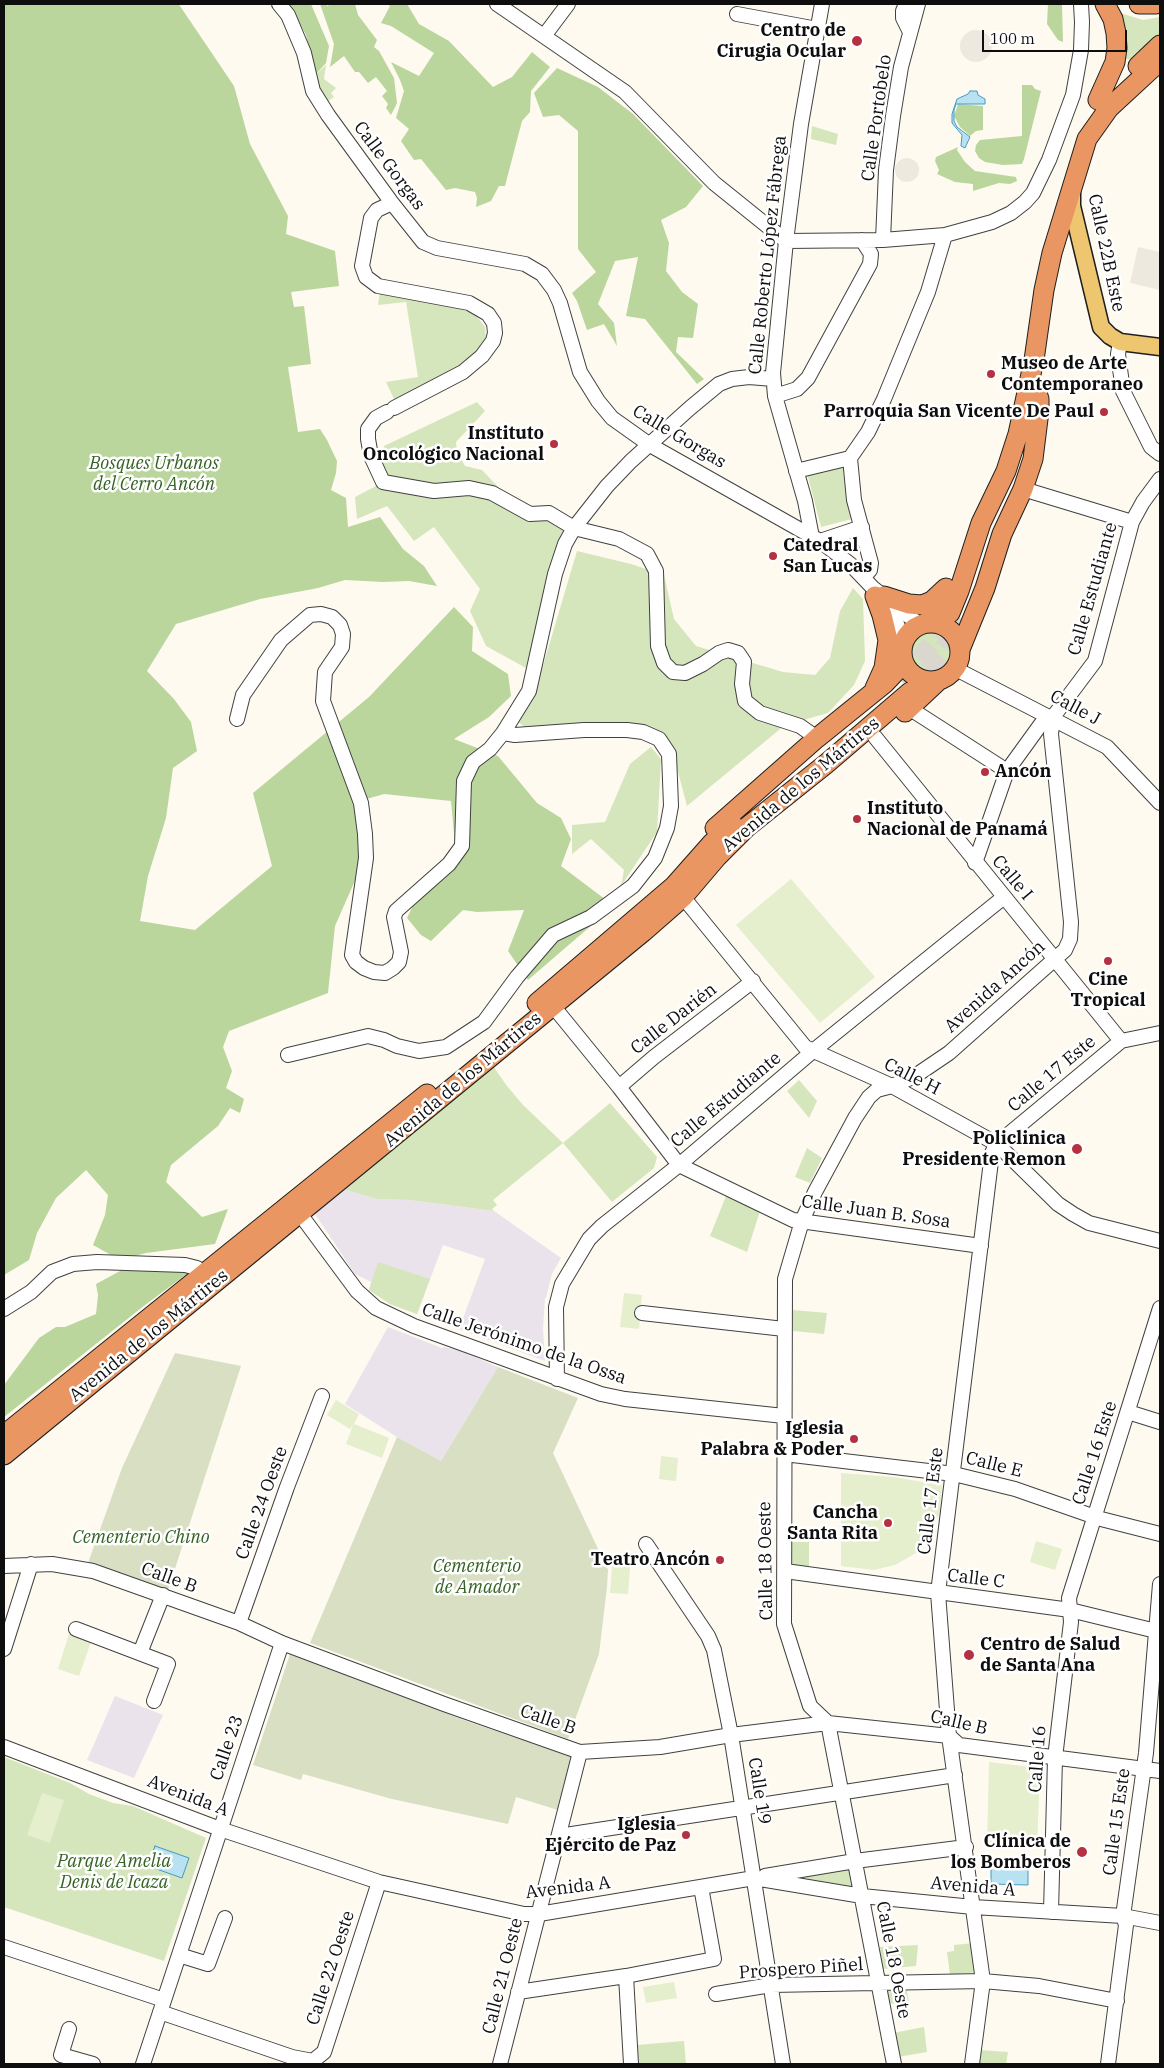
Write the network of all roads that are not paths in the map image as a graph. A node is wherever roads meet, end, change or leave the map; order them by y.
1 (280, 4) edge
2 (497, 4) edge
3 (568, 4) edge
4 (822, 4) edge
5 (906, 4) edge
6 (918, 4) edge
7 (1081, 4) edge
8 (1105, 4) edge
9 (1139, 4) edge
10 (1156, 4) edge
11 (737, 14) dead end
12 (817, 30) junction
13 (910, 32) junction
14 (544, 36) junction
15 (1160, 45) edge
16 (1160, 61) edge
17 (1160, 78) edge
18 (1098, 100) junction
19 (1096, 123) junction
20 (1072, 182) junction
21 (392, 204) junction
22 (1061, 218) junction
23 (945, 235) junction
24 (862, 240) junction
25 (883, 240) junction
26 (786, 241) junction
27 (1120, 342) junction
28 (1160, 347) edge
29 (773, 379) junction
30 (1031, 389) junction
31 (775, 396) junction
32 (650, 445) junction
33 (1160, 454) edge
34 (850, 458) junction
35 (796, 471) junction
36 (1160, 479) edge
37 (1023, 490) junction
38 (1132, 522) junction
39 (862, 527) junction
40 (574, 528) junction
41 (816, 539) junction
42 (951, 581) junction
43 (874, 589) junction
44 (955, 616) tunnel mouth
45 (925, 624) junction
46 (904, 640) junction
47 (961, 647) junction
48 (904, 663) junction
49 (956, 669) junction
50 (938, 681) junction
51 (872, 694) junction
52 (907, 695) junction
53 (1053, 717) junction
54 (237, 719) dead end
55 (503, 733) junction
56 (875, 737) junction
57 (817, 738) junction
58 (1007, 771) junction
59 (1160, 803) edge
60 (976, 863) junction
61 (683, 897) junction
62 (1004, 897) junction
63 (640, 915) junction
64 (1055, 959) junction
65 (753, 981) junction
66 (553, 1006) junction
67 (1160, 1033) edge
68 (1121, 1041) junction
69 (813, 1052) junction
70 (288, 1055) dead end
71 (892, 1086) junction
72 (619, 1087) junction
73 (997, 1144) junction
74 (678, 1165) junction
75 (300, 1214) junction
76 (802, 1221) junction
77 (1160, 1241) edge
78 (981, 1246) junction
79 (202, 1274) junction
80 (1160, 1308) edge
81 (4, 1310) edge
82 (642, 1313) dead end
83 (784, 1329) junction
84 (557, 1379) junction
85 (322, 1396) dead end
86 (1128, 1412) junction
87 (784, 1416) junction
88 (1160, 1422) edge
89 (4, 1435) edge
90 (784, 1454) junction
91 (4, 1455) edge
92 (954, 1474) junction
93 (1094, 1516) junction
94 (1160, 1534) edge
95 (646, 1544) dead end
96 (31, 1564) junction
97 (4, 1566) edge
98 (785, 1570) junction
99 (1160, 1584) edge
100 (938, 1593) junction
101 (163, 1595) junction
102 (1070, 1610) junction
103 (239, 1623) junction
104 (76, 1629) dead end
105 (1158, 1631) edge
106 (282, 1643) junction
107 (4, 1649) edge
108 (140, 1654) junction
109 (154, 1701) dead end
110 (828, 1722) junction
111 (731, 1735) junction
112 (949, 1736) junction
113 (4, 1747) edge
114 (580, 1752) junction
115 (1055, 1758) junction
116 (1142, 1770) junction
117 (1160, 1771) edge
118 (955, 1775) junction
119 (842, 1791) junction
120 (743, 1808) junction
121 (220, 1829) junction
122 (559, 1836) junction
123 (966, 1847) junction
124 (855, 1861) junction
125 (754, 1878) junction
126 (379, 1882) junction
127 (700, 1887) junction
128 (862, 1896) junction
129 (973, 1907) junction
130 (1051, 1912) junction
131 (538, 1914) junction
132 (1123, 1916) junction
133 (225, 1918) dead end
134 (1160, 1923) edge
135 (4, 1947) edge
136 (179, 1955) junction
137 (626, 1976) junction
138 (983, 1981) junction
139 (879, 1983) junction
140 (771, 1985) junction
141 (518, 1992) junction
142 (716, 1994) dead end
143 (1117, 2001) junction
144 (162, 2006) junction
145 (69, 2030) dead end
146 (93, 2064) edge
147 (142, 2064) edge
148 (500, 2064) edge
149 (631, 2064) edge
150 (783, 2064) edge
151 (894, 2064) edge
152 (972, 2064) edge
153 (1108, 2064) edge

1 - 21 street, Calle Gorgas
2 - 14 street
3 - 14 street
4 - 12 street, Calle Roberto López Fábrega
5 - 13 street
6 - 13 street, Calle Portobelo
7 - 23 street
8 - 18 highway
9 - 10 highway
11 - 12 street
12 - 26 street, Calle Roberto López Fábrega
13 - 25 street, Calle Portobelo
14 - 26 street
15 - 18 highway
16 - 19 highway
17 - 19 highway
18 - 22 highway
19 - 20 highway
20 - 22 highway
20 - 27 main road, Calle 22B Este
21 - 32 street, Calle Gorgas
21 - 40 street
22 - 30 highway
23 - 25 street
23 - 34 street
24 - 25 street
24 - 26 street
24 - 31 street
26 - 29 street, Calle Roberto López Fábrega
27 - 28 main road
27 - 33 street
29 - 31 street, Calle Roberto López Fábrega
29 - 32 street
30 - 37 highway
30 - 42 highway
30 - 44 highway
31 - 35 street, Calle Roberto López Fábrega
32 - 40 street
32 - 41 street, Calle Gorgas
34 - 35 street
34 - 39 street
35 - 41 street, Calle Roberto López Fábrega
36 - 38 street, Calle Estudiante
37 - 38 street
37 - 47 highway
38 - 53 street, Calle Estudiante
39 - 41 street
39 - 43 street
40 - 55 street
40 - 57 street
41 - 43 street, Calle Gorgas
42 - 43 highway
42 - 45 highway
43 - 45 street, Calle Gorgas
43 - 46 street, Calle Gorgas
43 - 51 highway
45 - 46 highway
45 - 47 highway
46 - 48 highway
47 - 49 highway
48 - 50 highway
48 - 51 highway
49 - 50 highway
49 - 53 street, Calle J
50 - 52 highway
51 - 57 highway
52 - 56 highway
52 - 58 street
52 - 61 highway, Avenida de los Mártires
52 - 63 highway, Avenida de los Mártires
53 - 58 street, Calle Estudiante
53 - 59 street, Calle J
53 - 64 street, Avenida Ancón
54 - 55 street
55 - 70 street
56 - 60 street, Calle I
56 - 61 highway
57 - 63 highway
58 - 60 street, Calle Estudiante
60 - 62 street, Calle I
61 - 65 street, Calle H
61 - 66 highway, Avenida de los Mártires
62 - 64 street, Calle I
62 - 69 street, Calle Estudiante
63 - 79 highway, Avenida de los Mártires
64 - 68 street, Calle I
64 - 71 street, Avenida Ancón
65 - 69 street, Calle H
65 - 72 street, Calle Darién
66 - 72 street, Calle Juan B. Sosa
66 - 75 highway, Avenida de los Mártires
67 - 68 street, Calle 17 Este
68 - 73 street, Calle 17 Este
69 - 71 street, Calle H
69 - 74 street, Calle Estudiante
71 - 73 street, Calle H
71 - 76 street, Avenida Ancón
72 - 74 street, Calle Juan B. Sosa
73 - 77 street, Calle H
73 - 78 street, Calle 17 Este
74 - 76 street, Calle Juan B. Sosa
74 - 84 street, Calle Estudiante
75 - 84 street, Calle Jerónimo de la Ossa
75 - 91 highway, Avenida de los Mártires
76 - 78 street, Calle Juan B. Sosa
76 - 83 street, Calle 18 Oeste
78 - 92 street, Calle 17 Este
79 - 81 street
79 - 89 highway, Avenida de los Mártires
80 - 86 street, Calle 16 Este
82 - 83 street
83 - 87 street, Calle 18 Oeste
84 - 87 street, Calle Jerónimo de la Ossa
85 - 103 street, Calle 24 Oeste
86 - 88 street
86 - 93 street, Calle 16 Este
87 - 90 street, Calle 18 Oeste
90 - 92 street, Calle E
90 - 98 street, Calle 18 Oeste
92 - 93 street, Calle E
92 - 100 street, Calle 17 Este
93 - 94 street, Calle E
93 - 102 street, Calle 16 Este
95 - 111 street, Calle 19
96 - 97 street, Calle B
96 - 101 street, Calle B
96 - 107 street
98 - 100 street, Calle C
98 - 110 street, Calle 18 Oeste
99 - 105 street, Calle 15 Este
100 - 102 street, Calle C
100 - 112 street, Calle 17 Este
101 - 103 street, Calle B
101 - 108 street
102 - 105 street, Calle C
102 - 115 street, Calle 16
103 - 106 street, Calle B
104 - 108 street
105 - 116 street, Calle 15 Este
106 - 114 street, Calle B
106 - 121 street, Calle 23
108 - 109 street
110 - 111 street, Calle B
110 - 112 street, Calle B
110 - 119 street, Calle 18 Oeste
111 - 114 street, Calle B
111 - 120 street, Calle 19
112 - 115 street, Calle B
112 - 118 street, Calle 17 Este
113 - 121 street, Avenida A
114 - 122 street, Calle 21 Oeste
115 - 116 street, Calle B
115 - 130 street, Calle 16
116 - 117 street, Calle B
116 - 132 street, Calle 15 Este
118 - 119 street
118 - 123 street, Calle 17 Este
119 - 120 street
119 - 124 street, Calle 18 Oeste
120 - 122 street
120 - 125 street, Calle 19
121 - 126 street, Avenida A
121 - 136 street, Calle 23
122 - 131 street, Calle 21 Oeste
123 - 124 street
123 - 129 street, Calle 17 Este
124 - 125 street
124 - 128 street, Calle 18 Oeste
125 - 127 street, Avenida A
125 - 128 street, Avenida A
125 - 140 street, Calle 19
126 - 131 street, Avenida A
126 - 144 street, Calle 22 Oeste
127 - 131 street, Avenida A
127 - 137 street
128 - 129 street, Avenida A
128 - 139 street, Calle 18 Oeste
129 - 130 street, Avenida A
129 - 138 street, Calle 17 Este
130 - 132 street, Avenida A
131 - 141 street, Calle 21 Oeste
132 - 134 street, Avenida A
132 - 143 street, Calle 15 Este
133 - 136 street
135 - 144 street
136 - 144 street, Calle 23
137 - 141 street
137 - 149 street
138 - 139 street, Prospero Piñel
138 - 143 street, Prospero Piñel
138 - 152 street, Calle 17 Este
139 - 140 street, Prospero Piñel
139 - 151 street, Calle 18 Oeste
140 - 142 street, Prospero Piñel
140 - 150 street, Calle 19
141 - 148 street, Calle 21 Oeste
143 - 153 street, Calle 15 Este
144 - 147 street, Calle 23
145 - 146 street

